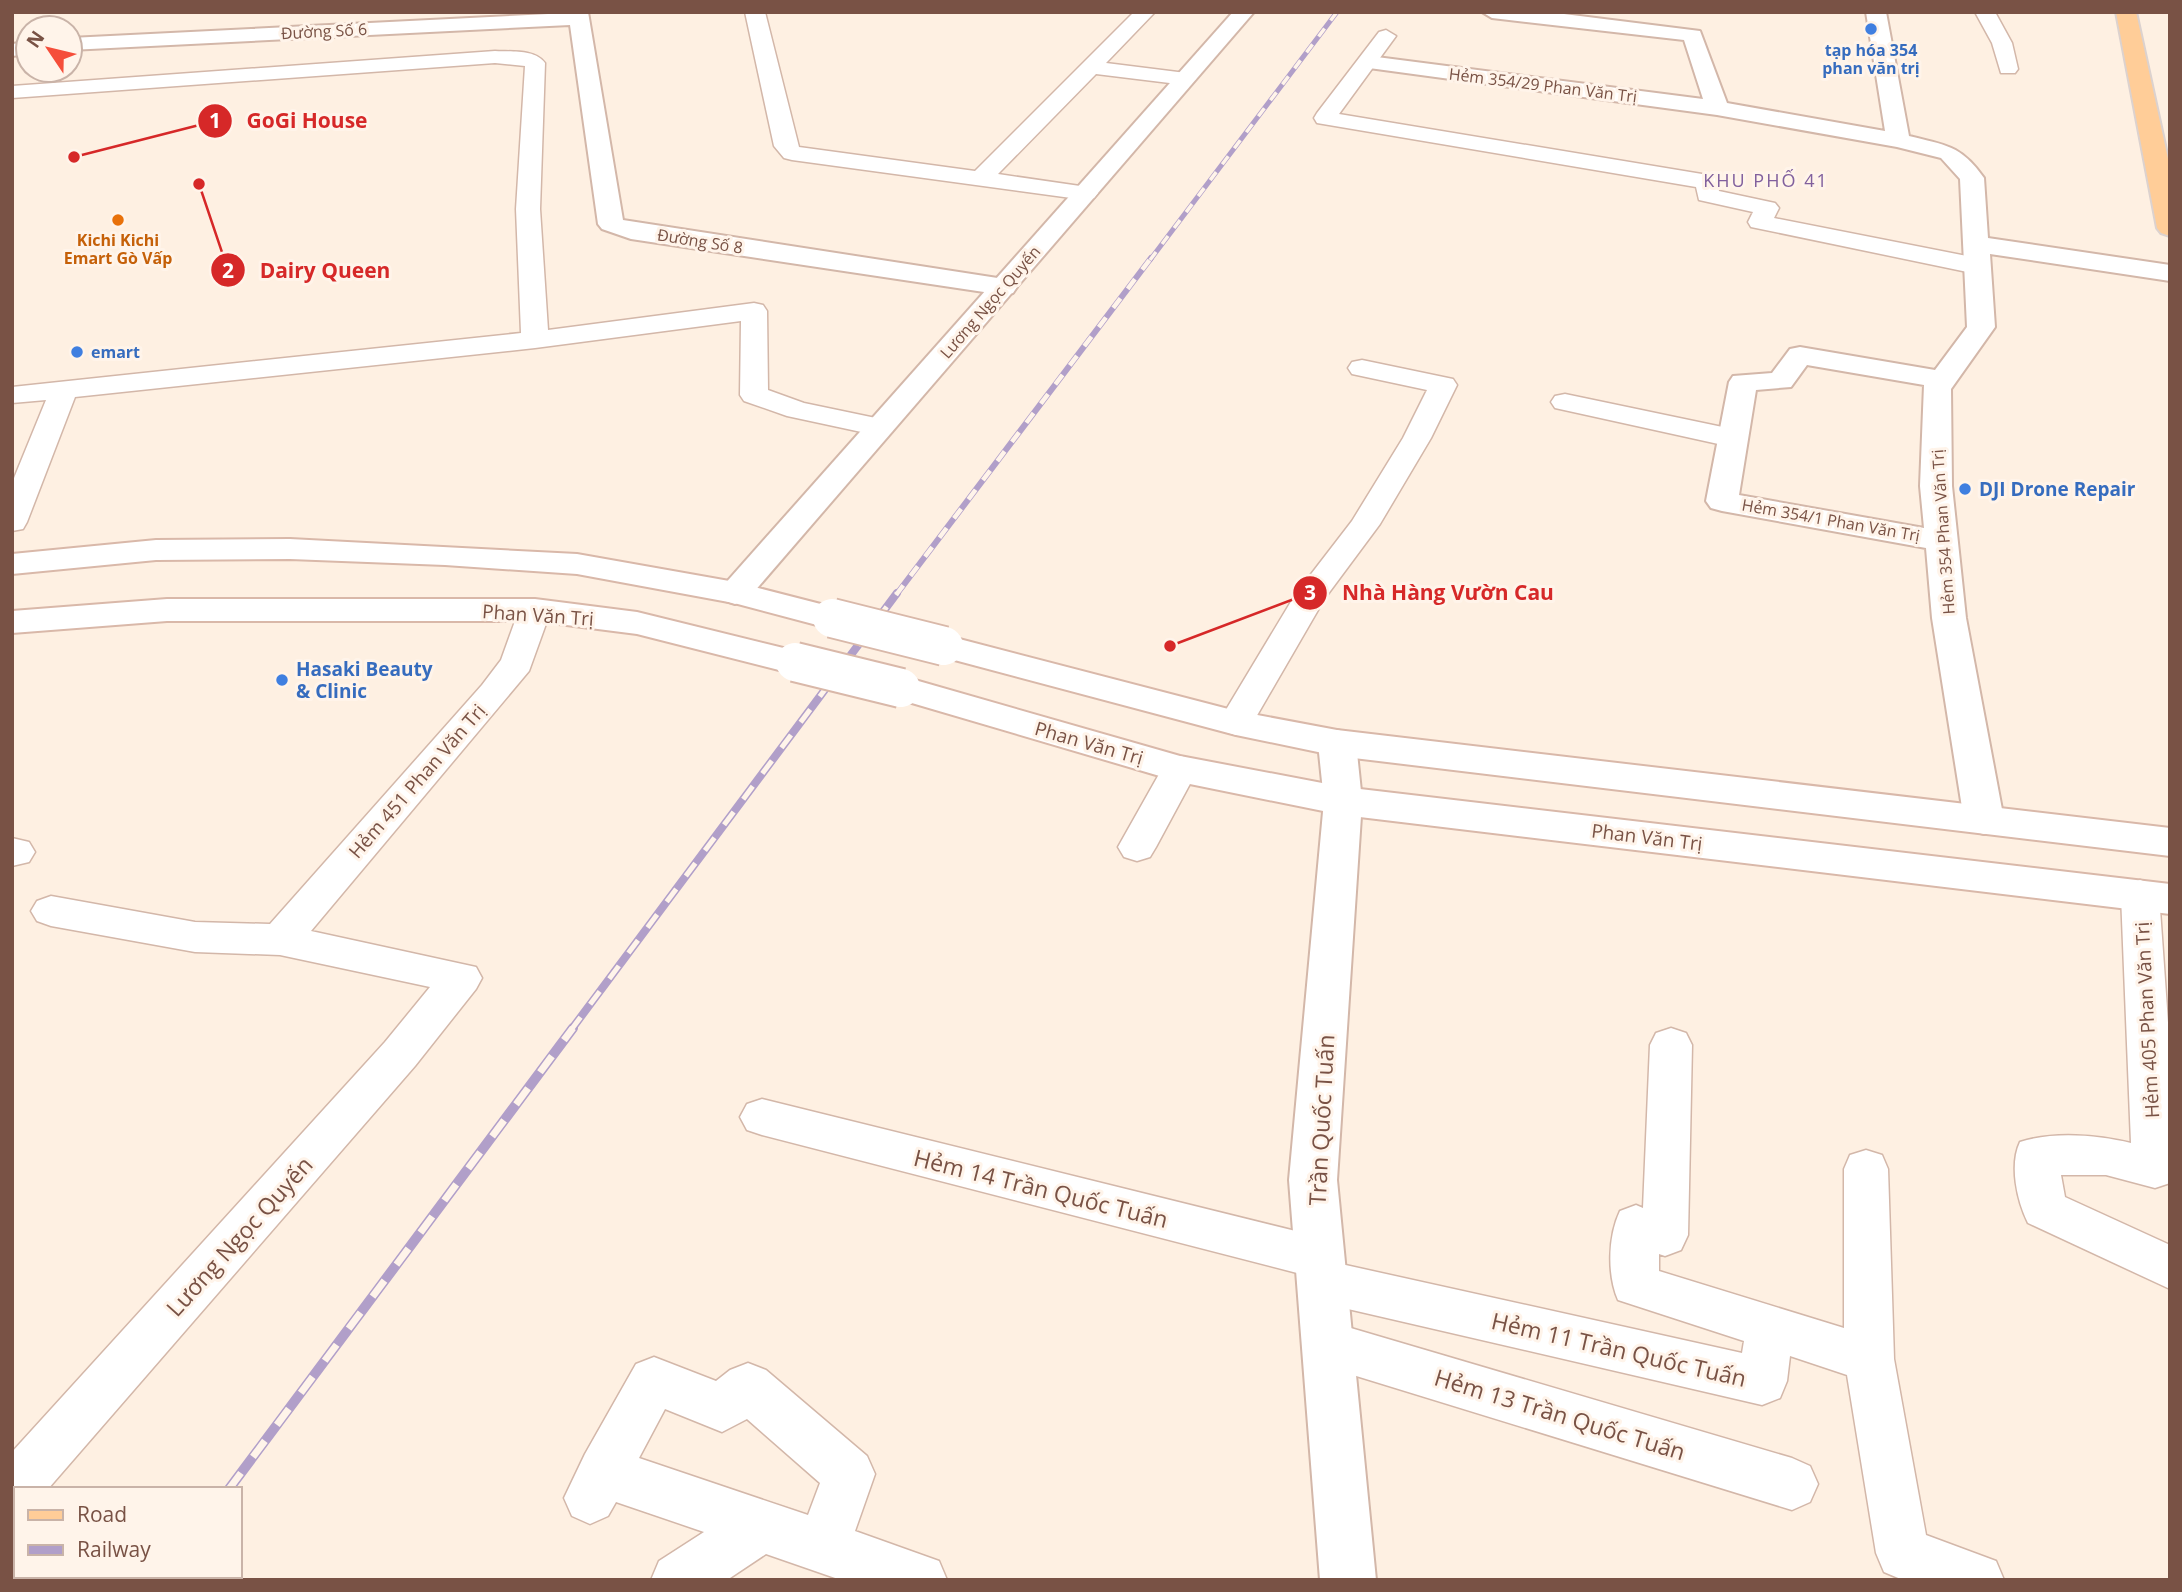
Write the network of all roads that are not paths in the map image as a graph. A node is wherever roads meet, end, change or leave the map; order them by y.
1 (755, 12) edge
2 (1145, 12) edge
3 (1244, 12) edge
4 (1492, 12) edge
5 (1876, 12) edge
6 (1985, 12) edge
7 (2126, 12) edge
8 (578, 15) edge
9 (1663, 22) edge
10 (1386, 36) dead end
11 (84, 43) edge
12 (1369, 62) junction
13 (1091, 67) junction
14 (2008, 69) dead end
15 (1186, 79) junction
16 (12, 92) edge
17 (1717, 108) junction
18 (1898, 140) junction
19 (980, 179) junction
20 (1086, 192) junction
21 (2170, 228) edge
22 (1977, 255) junction
23 (2170, 273) edge
24 (1003, 286) junction
25 (535, 340) junction
26 (1362, 368) dead end
27 (1943, 380) junction
28 (64, 390) junction
29 (12, 396) edge
30 (1565, 402) dead end
31 (880, 427) junction
32 (1732, 439) junction
33 (12, 522) edge
34 (1941, 541) junction
35 (12, 564) edge
36 (735, 593) junction
37 (535, 610) junction
38 (12, 622) edge
39 (1236, 723) junction
40 (1337, 743) junction
41 (1180, 769) junction
42 (1343, 801) junction
43 (1984, 820) junction
44 (2170, 842) edge
45 (1138, 847) dead end
46 (2155, 897) edge
47 (51, 911) dead end
48 (280, 940) junction
49 (1671, 1045) dead end
50 (762, 1117) dead end
51 (1866, 1169) dead end
52 (2170, 1268) edge
53 (1321, 1269) junction
54 (1770, 1327) junction
55 (1327, 1344) junction
56 (1869, 1359) junction
57 (1793, 1484) dead end
58 (16, 1487) edge
59 (762, 1526) junction
60 (823, 1546) junction
61 (678, 1580) edge
62 (920, 1580) edge
63 (1348, 1580) edge
64 (1977, 1580) edge

1 - 19 lane
2 - 13 lane
3 - 15 street, Lương Ngọc Quyến
4 - 9 street
5 - 18 street
6 - 14 lane
7 - 21 main road
8 - 11 street, Đường Số 6
8 - 24 street, Đường Số 8
9 - 17 street
10 - 12 lane
12 - 17 street, Hẻm 354/29 Phan Văn Trị
12 - 22 lane
13 - 15 lane
13 - 19 lane
15 - 20 street, Lương Ngọc Quyến
16 - 25 lane
17 - 18 street, Hẻm 354/29 Phan Văn Trị
18 - 22 street, Hẻm 354 Phan Văn Trị
19 - 20 lane
20 - 24 street, Lương Ngọc Quyến
22 - 23 street
22 - 27 street, Hẻm 354 Phan Văn Trị
24 - 31 street, Lương Ngọc Quyến
25 - 28 lane
25 - 31 lane
26 - 39 lane
27 - 32 street, Hẻm 354/1 Phan Văn Trị
27 - 34 street, Hẻm 354 Phan Văn Trị
28 - 29 lane
28 - 33 lane
30 - 32 lane
31 - 36 street, Lương Ngọc Quyến
32 - 34 street, Hẻm 354/1 Phan Văn Trị
34 - 43 street, Hẻm 354 Phan Văn Trị
35 - 36 street
36 - 39 street, bridge
37 - 38 street, Phan Văn Trị
37 - 41 street, Phan Văn Trị, bridge
37 - 48 lane, Hẻm 451 Phan Văn Trị
39 - 40 street
40 - 42 street, Trần Quốc Tuấn
40 - 43 street
41 - 42 street, Phan Văn Trị
41 - 45 lane
42 - 46 street, Phan Văn Trị
42 - 53 street, Trần Quốc Tuấn
43 - 44 street
46 - 52 lane, Hẻm 405 Phan Văn Trị
47 - 48 lane
48 - 58 lane, Lương Ngọc Quyến
49 - 54 lane
50 - 53 lane, Hẻm 14 Trần Quốc Tuấn
51 - 56 lane
53 - 54 lane, Hẻm 11 Trần Quốc Tuấn
53 - 55 street, Trần Quốc Tuấn
54 - 56 lane
55 - 57 lane, Hẻm 13 Trần Quốc Tuấn
55 - 63 street, Trần Quốc Tuấn
56 - 64 lane
59 - 60 lane
59 - 60 lane
59 - 61 lane
60 - 62 lane

